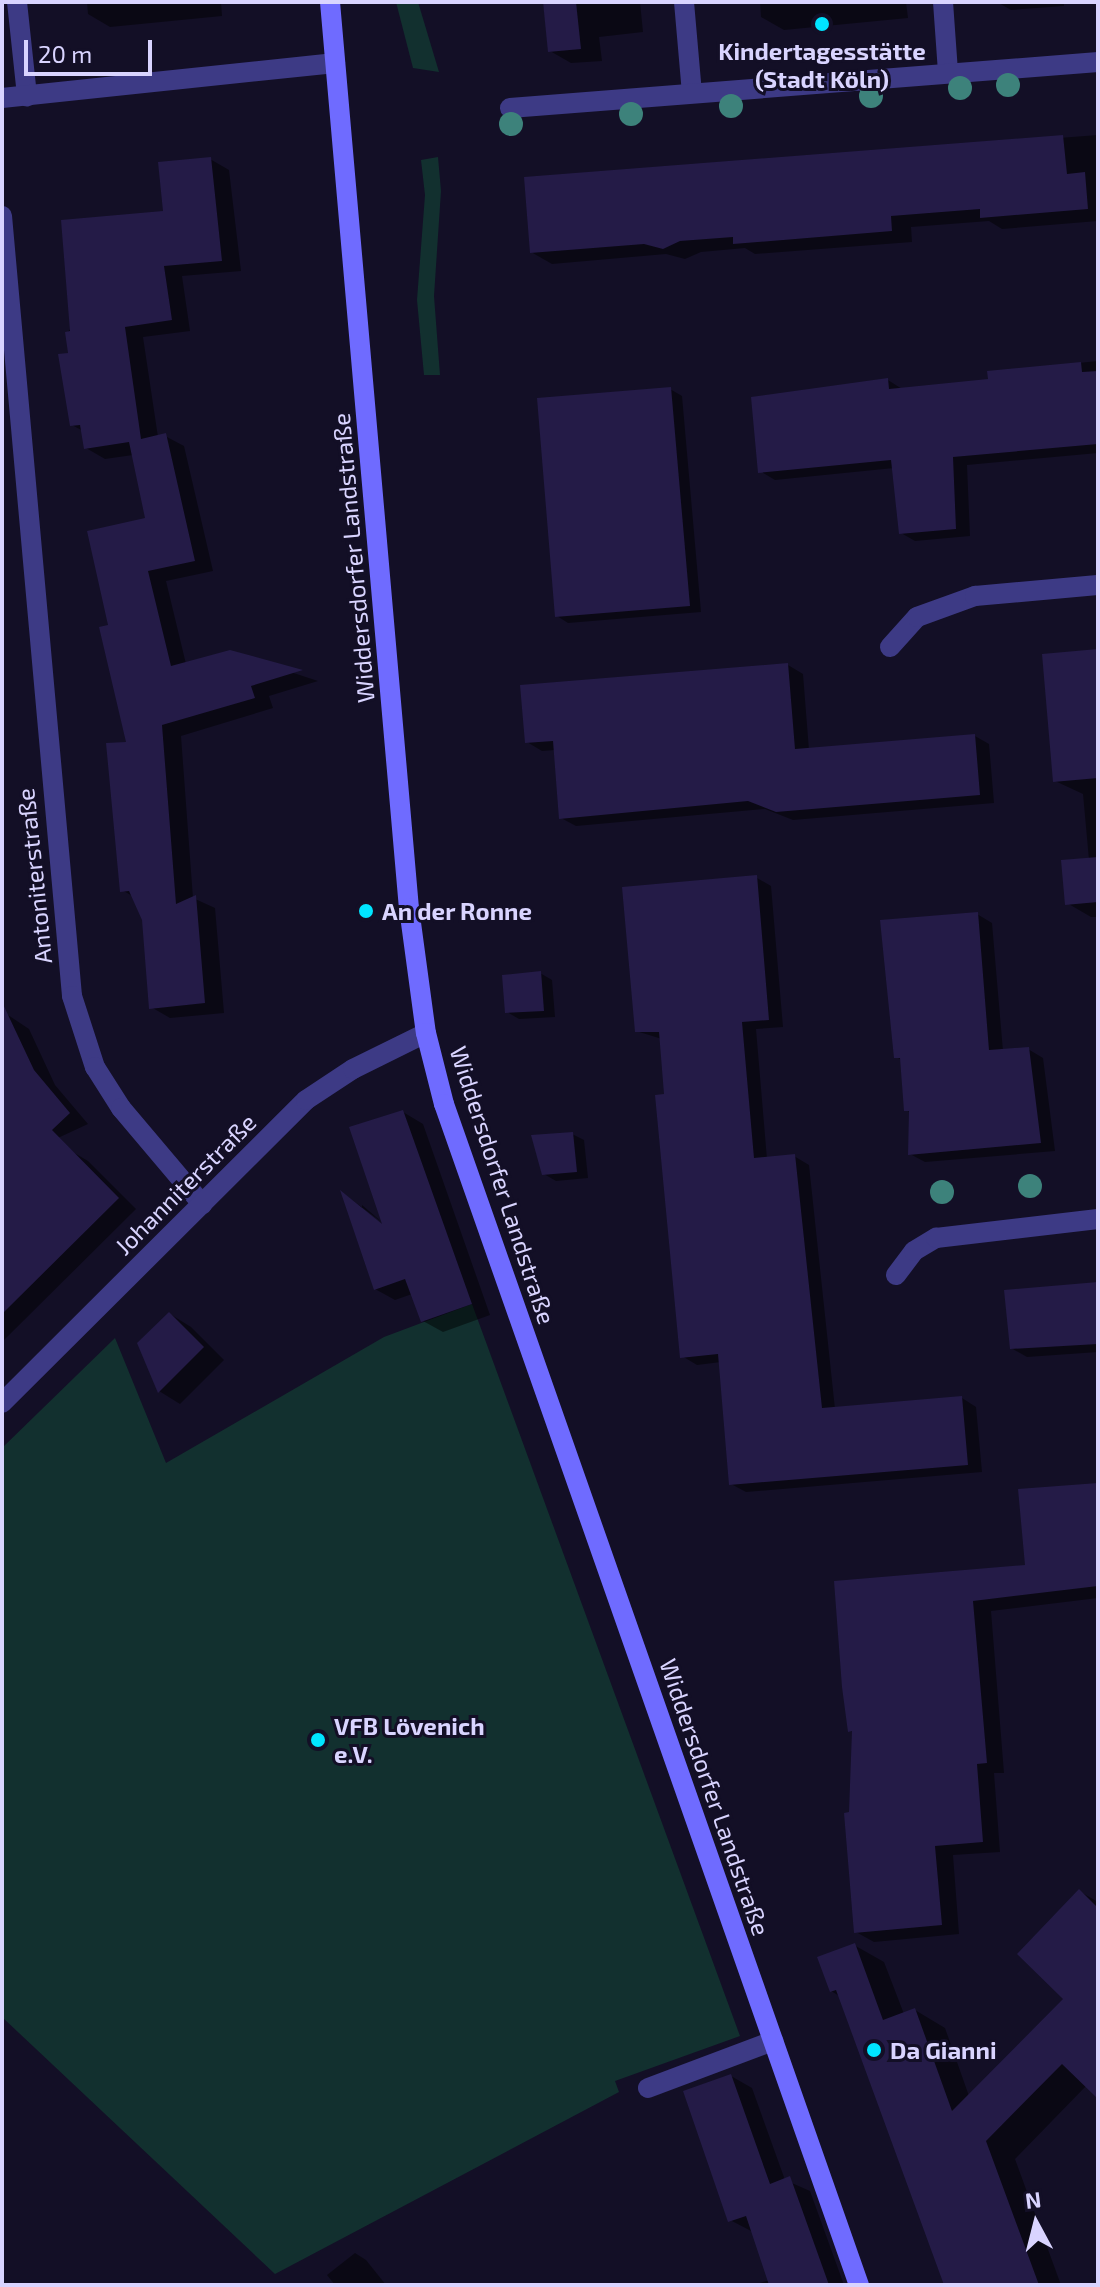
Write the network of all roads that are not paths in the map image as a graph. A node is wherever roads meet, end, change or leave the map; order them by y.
1 (17, 2) edge
2 (330, 2) edge
3 (684, 2) edge
4 (943, 2) edge
5 (1098, 62) edge
6 (335, 63) junction
7 (948, 71) junction
8 (692, 93) junction
9 (27, 96) junction
10 (2, 98) edge
11 (510, 108) dead end
12 (2, 216) edge
13 (1098, 585) edge
14 (890, 647) dead end
15 (426, 1033) junction
16 (202, 1204) junction
17 (1098, 1219) edge
18 (896, 1275) dead end
19 (2, 1403) edge
20 (773, 2041) junction
21 (648, 2088) dead end
22 (859, 2285) edge

1 - 9 street
2 - 6 street, Widdersdorfer Landstraße
3 - 8 street
4 - 7 street
5 - 7 street
6 - 9 street
6 - 15 street, Widdersdorfer Landstraße
7 - 8 street
8 - 11 street
9 - 10 street
12 - 16 street, Antoniterstraße
13 - 14 street
15 - 16 street, Johanniterstraße
15 - 20 street, Widdersdorfer Landstraße
16 - 19 street, Johanniterstraße
17 - 18 street
20 - 21 street
20 - 22 street, Widdersdorfer Landstraße

